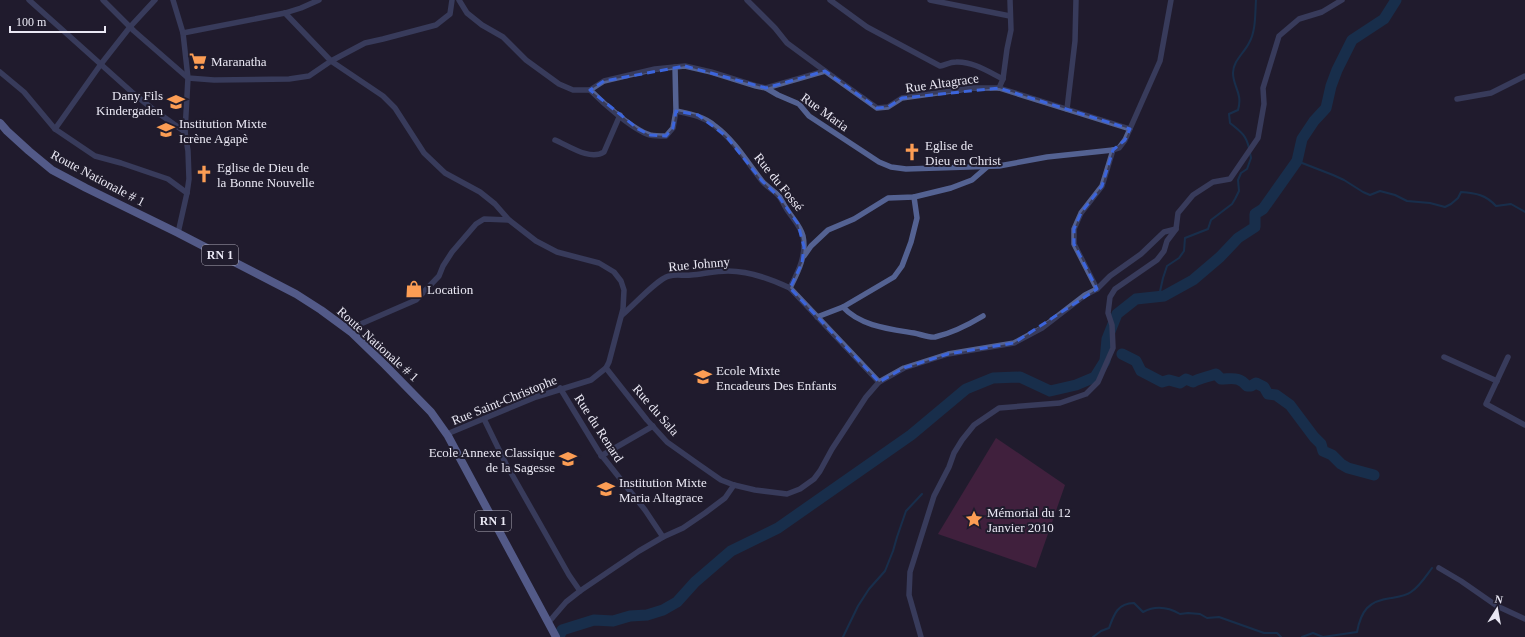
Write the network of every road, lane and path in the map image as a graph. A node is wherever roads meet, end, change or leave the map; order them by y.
1 (29, 0) edge
2 (103, 0) edge
3 (155, 0) edge
4 (174, 0) edge
5 (319, 0) edge
6 (452, 0) edge
7 (459, 0) edge
8 (747, 0) edge
9 (830, 0) edge
10 (930, 0) edge
11 (1010, 0) edge
12 (1076, 0) edge
13 (1171, 0) edge
14 (1342, 0) edge
15 (285, 13) junction
16 (1010, 16) junction
17 (130, 27) junction
18 (183, 33) junction
19 (331, 61) junction
20 (101, 64) junction
21 (675, 67) junction
22 (825, 71) junction
23 (0, 72) edge
24 (1525, 76) edge
25 (188, 78) junction
26 (1003, 79) junction
27 (766, 88) junction
28 (999, 88) junction
29 (590, 90) junction
30 (1457, 99) dead end
31 (1067, 109) junction
32 (676, 111) junction
33 (620, 115) junction
34 (0, 123) edge
35 (56, 129) junction
36 (1130, 129) junction
37 (185, 132) junction
38 (555, 140) dead end
39 (1114, 150) junction
40 (987, 167) junction
41 (187, 193) junction
42 (914, 197) junction
43 (509, 220) junction
44 (1176, 229) junction
45 (178, 233) junction
46 (803, 258) junction
47 (790, 288) junction
48 (1098, 289) junction
49 (843, 307) junction
50 (622, 316) junction
51 (817, 316) junction
52 (983, 316) dead end
53 (351, 332) junction
54 (1508, 356) dead end
55 (1444, 357) dead end
56 (606, 368) junction
57 (1497, 381) junction
58 (879, 382) junction
59 (560, 388) junction
60 (484, 419) junction
61 (1525, 425) edge
62 (653, 426) junction
63 (447, 434) junction
64 (601, 456) junction
65 (734, 485) junction
66 (663, 537) junction
67 (1438, 568) dead end
68 (580, 591) junction
69 (1525, 619) edge
70 (548, 623) junction
71 (556, 637) edge
72 (921, 637) edge

1 - 20 street
2 - 17 street
3 - 17 street
4 - 18 street
5 - 15 street
6 - 19 street
7 - 29 street
8 - 22 street, Rue Altagrace
9 - 26 street
10 - 16 street
11 - 16 street
12 - 31 street
13 - 36 street
14 - 44 street
15 - 18 street
15 - 19 street
16 - 26 street
17 - 20 street
17 - 25 street
18 - 25 street
19 - 25 street
19 - 43 street
20 - 35 street
20 - 37 street
21 - 27 street, Rue Maria
21 - 29 street, Rue Maria
21 - 32 street
22 - 27 street
22 - 28 street, Rue Altagrace
23 - 35 street
24 - 30 street
25 - 37 street
26 - 28 street
27 - 40 street, Rue Maria
28 - 31 street, Rue Altagrace
29 - 33 street
31 - 36 street, Rue Altagrace
32 - 33 street
32 - 46 street, Rue du Fossé
33 - 38 street
34 - 45 main road, Route Nationale # 1 / RN 1
35 - 41 street
36 - 39 street
37 - 41 street
39 - 40 street, Rue Maria
39 - 48 street
40 - 42 street
41 - 45 street
42 - 46 street
42 - 49 street
43 - 50 street
43 - 53 street
44 - 48 street, Rue du Sala
44 - 72 street
45 - 53 main road, Route Nationale # 1 / RN 1
46 - 47 street, Rue du Fossé
47 - 50 street, Rue Johnny
47 - 51 street
48 - 58 street, Rue du Sala
49 - 51 street
49 - 52 street
50 - 56 street
51 - 58 street
53 - 63 main road, Route Nationale # 1 / RN 1
54 - 57 street
55 - 57 street
56 - 59 street, Rue Saint-Christophe
56 - 62 street, Rue du Sala
57 - 61 street
58 - 65 street, Rue du Sala
59 - 60 street, Rue Saint-Christophe
59 - 64 street, Rue du Renard
60 - 63 street, Rue Saint-Christophe
60 - 68 street
62 - 64 street
62 - 65 street, Rue du Sala
63 - 70 main road, Route Nationale # 1 / RN 1
64 - 66 street, Rue du Renard
65 - 66 street
66 - 68 street
67 - 69 street
68 - 70 street
70 - 71 main road, Route Nationale # 1 / RN 1

